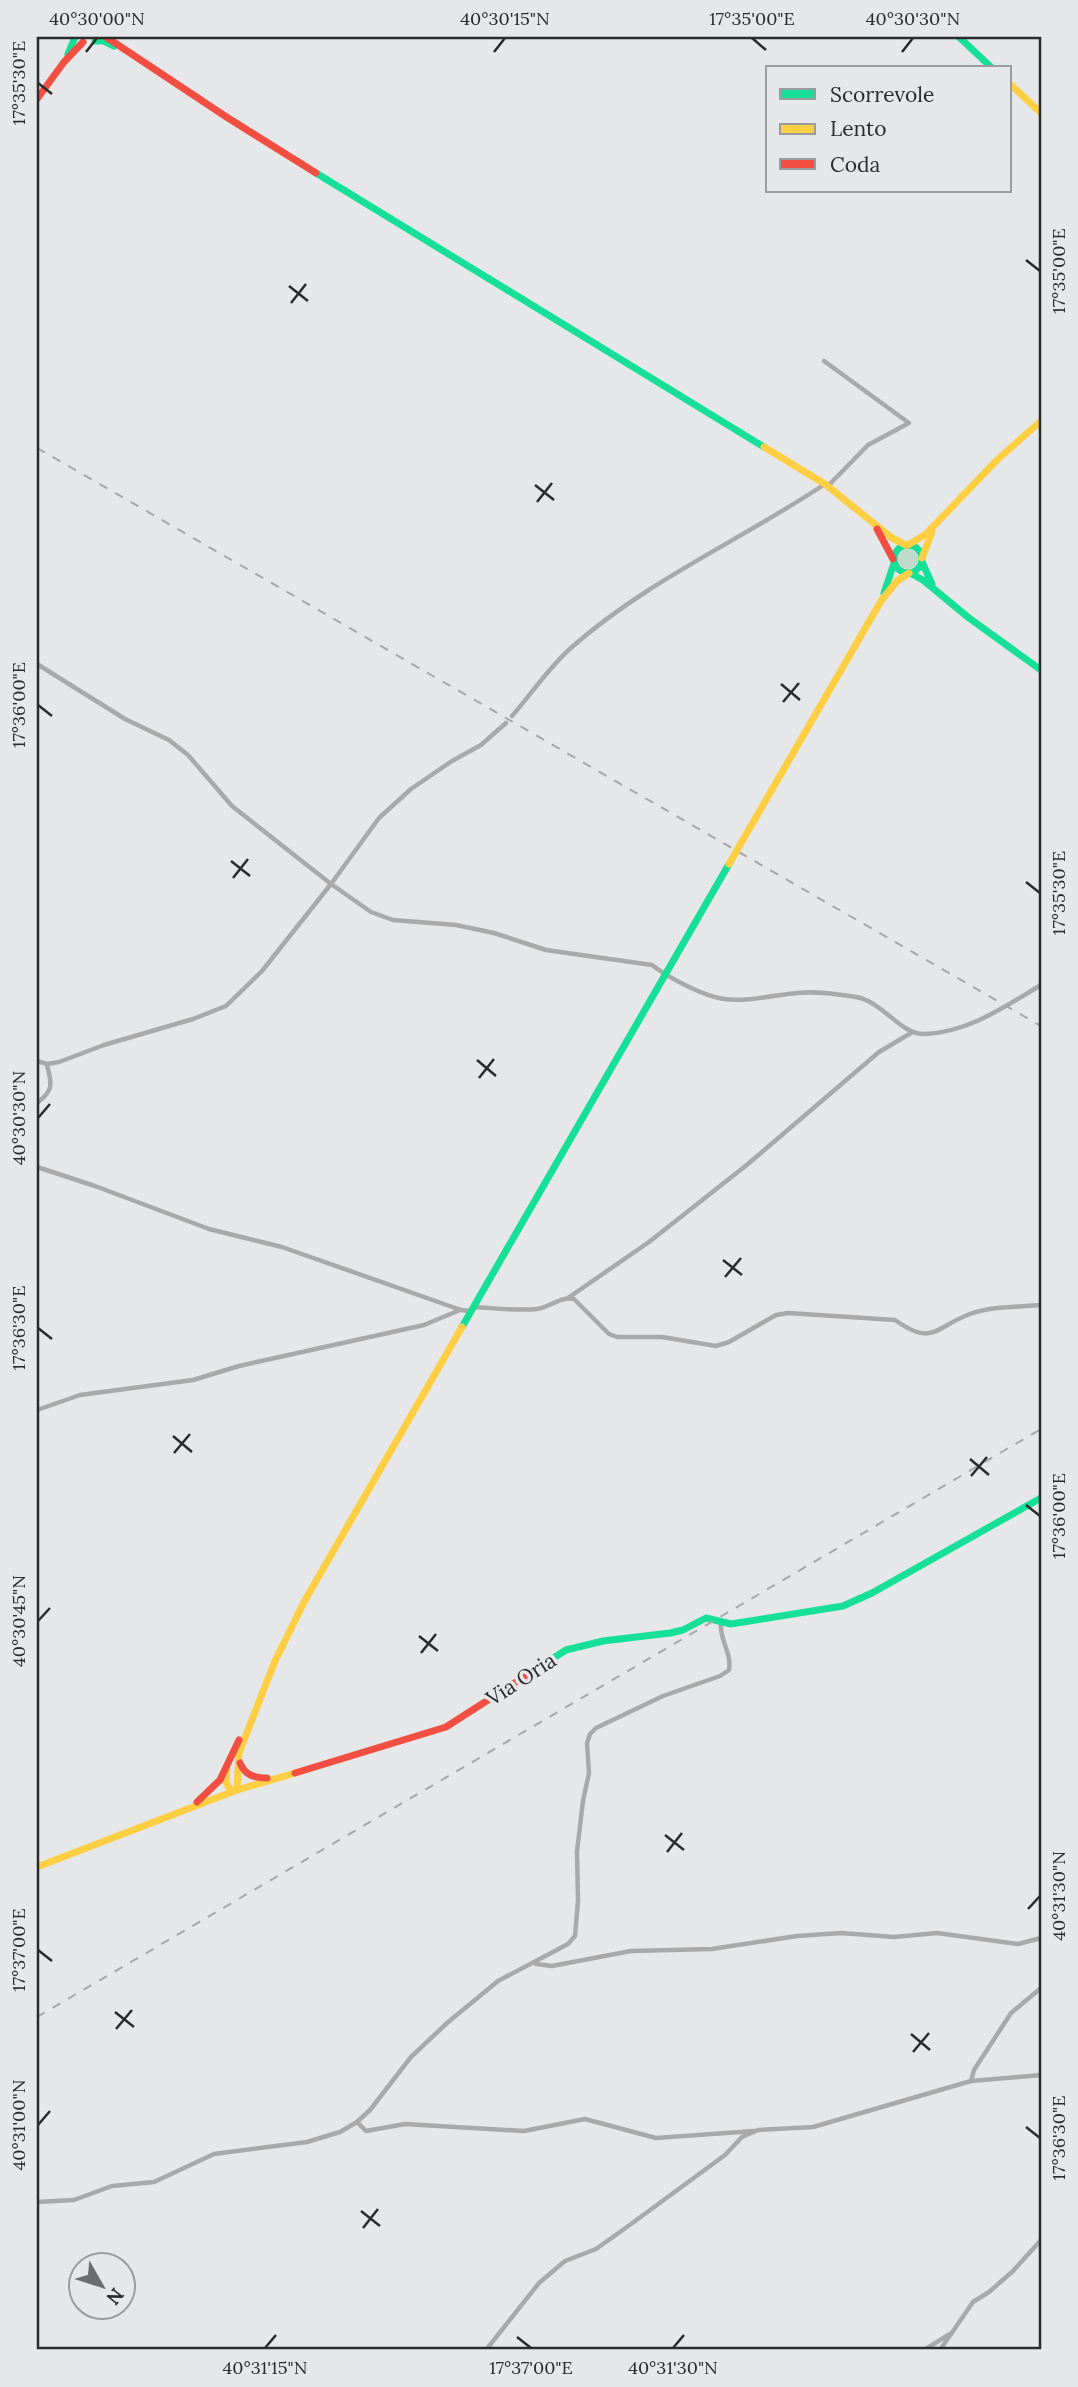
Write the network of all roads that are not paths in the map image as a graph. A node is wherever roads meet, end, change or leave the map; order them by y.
1 (106, 37) edge
2 (959, 37) edge
3 (78, 38) edge
4 (97, 39) edge
5 (131, 55) junction
6 (990, 66) edge
7 (1012, 86) edge
8 (37, 99) edge
9 (1041, 113) edge
10 (824, 361) dead end
11 (1041, 421) edge
12 (826, 486) junction
13 (940, 519) junction
14 (871, 522) junction
15 (907, 545) junction
16 (922, 559) junction
17 (894, 561) junction
18 (909, 573) junction
19 (937, 592) junction
20 (881, 601) junction
21 (37, 664) edge
22 (1041, 670) edge
23 (512, 716) dead end
24 (506, 723) dead end
25 (331, 884) junction
26 (665, 975) junction
27 (1041, 985) edge
28 (912, 1032) junction
29 (37, 1061) edge
30 (47, 1064) junction
31 (37, 1103) edge
32 (37, 1167) edge
33 (569, 1298) junction
34 (1041, 1305) edge
35 (472, 1309) junction
36 (461, 1310) junction
37 (37, 1410) edge
38 (1041, 1498) edge
39 (721, 1623) junction
40 (263, 1688) junction
41 (239, 1753) junction
42 (227, 1768) junction
43 (276, 1777) junction
44 (234, 1791) junction
45 (193, 1805) junction
46 (37, 1867) edge
47 (1041, 1938) edge
48 (535, 1964) junction
49 (1041, 1989) edge
50 (1041, 2075) edge
51 (971, 2081) junction
52 (357, 2122) junction
53 (758, 2130) junction
54 (37, 2202) edge
55 (1041, 2240) edge
56 (950, 2334) junction
57 (486, 2350) edge
58 (924, 2350) edge
59 (940, 2350) edge

1 - 5 main road
2 - 6 main road
3 - 4 main road
3 - 8 main road
4 - 5 main road
5 - 12 main road
7 - 9 main road
10 - 12 street
11 - 13 main road
12 - 14 main road
12 - 23 street
13 - 15 main road
13 - 16 main road
14 - 15 main road
14 - 17 main road
15 - 16 main road
15 - 17 main road
16 - 18 main road
16 - 19 main road
17 - 18 main road
17 - 20 main road
18 - 19 main road
18 - 20 main road
19 - 22 main road
20 - 26 main road, bridge
21 - 25 street
24 - 25 street
25 - 26 street
25 - 30 street
26 - 28 street
26 - 35 main road
27 - 28 street
28 - 33 street
29 - 30 street
30 - 31 street
32 - 36 street
33 - 34 street
33 - 35 street
35 - 36 street
35 - 40 main road
36 - 37 street
38 - 39 main road, Via Oria
39 - 43 main road, Via Oria
39 - 48 street
40 - 41 main road
40 - 42 main road
41 - 43 main road
41 - 44 main road
42 - 44 main road
42 - 45 main road
43 - 44 main road, Via Oria
44 - 45 main road, Via Oria
45 - 46 main road, Via Oria
47 - 48 street
48 - 52 street
49 - 51 street
50 - 51 street
51 - 53 street
52 - 53 street
52 - 54 street
53 - 57 street
55 - 56 street
56 - 58 street
56 - 59 street

